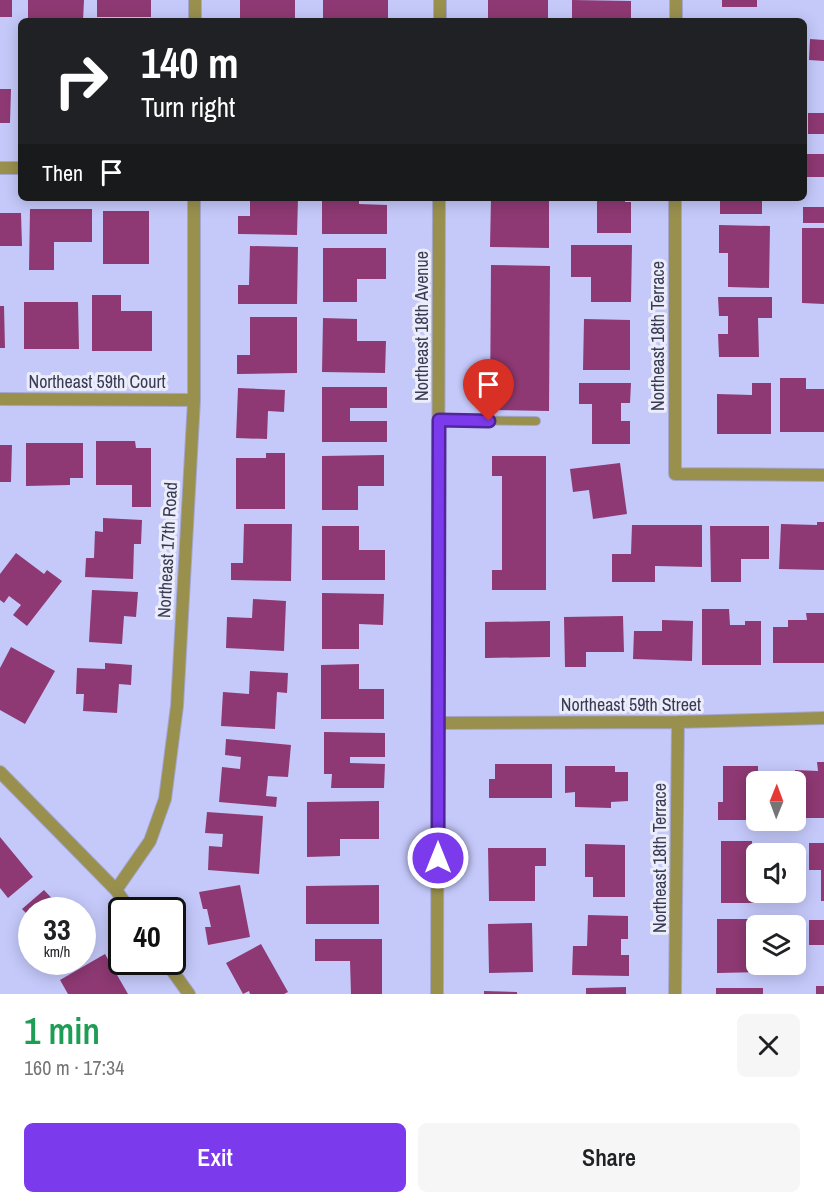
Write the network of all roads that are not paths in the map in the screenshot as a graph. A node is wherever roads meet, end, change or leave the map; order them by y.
1 (195, 0) edge
2 (440, 0) edge
3 (676, 0) edge
4 (195, 18) edge
5 (440, 18) edge
6 (676, 18) edge
7 (0, 168) edge
8 (18, 168) edge
9 (194, 201) edge
10 (439, 201) edge
11 (675, 201) edge
12 (0, 399) edge
13 (194, 400) junction
14 (439, 420) junction
15 (536, 421) dead end
16 (824, 475) edge
17 (824, 718) edge
18 (678, 722) junction
19 (438, 723) junction
20 (0, 772) edge
21 (116, 890) junction
22 (121, 897) edge
23 (175, 975) edge
24 (189, 994) edge
25 (438, 994) edge
26 (675, 994) edge

1 - 4 street
2 - 5 street
3 - 6 street
7 - 8 street
9 - 13 street, Northeast 17th Road
10 - 14 street, Northeast 18th Avenue
11 - 16 street, Northeast 18th Terrace
12 - 13 street, Northeast 59th Court
13 - 21 street, Northeast 17th Road
14 - 15 lane
14 - 19 street, Northeast 18th Avenue
17 - 18 street, Northeast 59th Street
18 - 19 street, Northeast 59th Street
18 - 26 street, Northeast 18th Terrace
19 - 25 street, Northeast 18th Avenue
20 - 21 street
21 - 22 street
23 - 24 street

